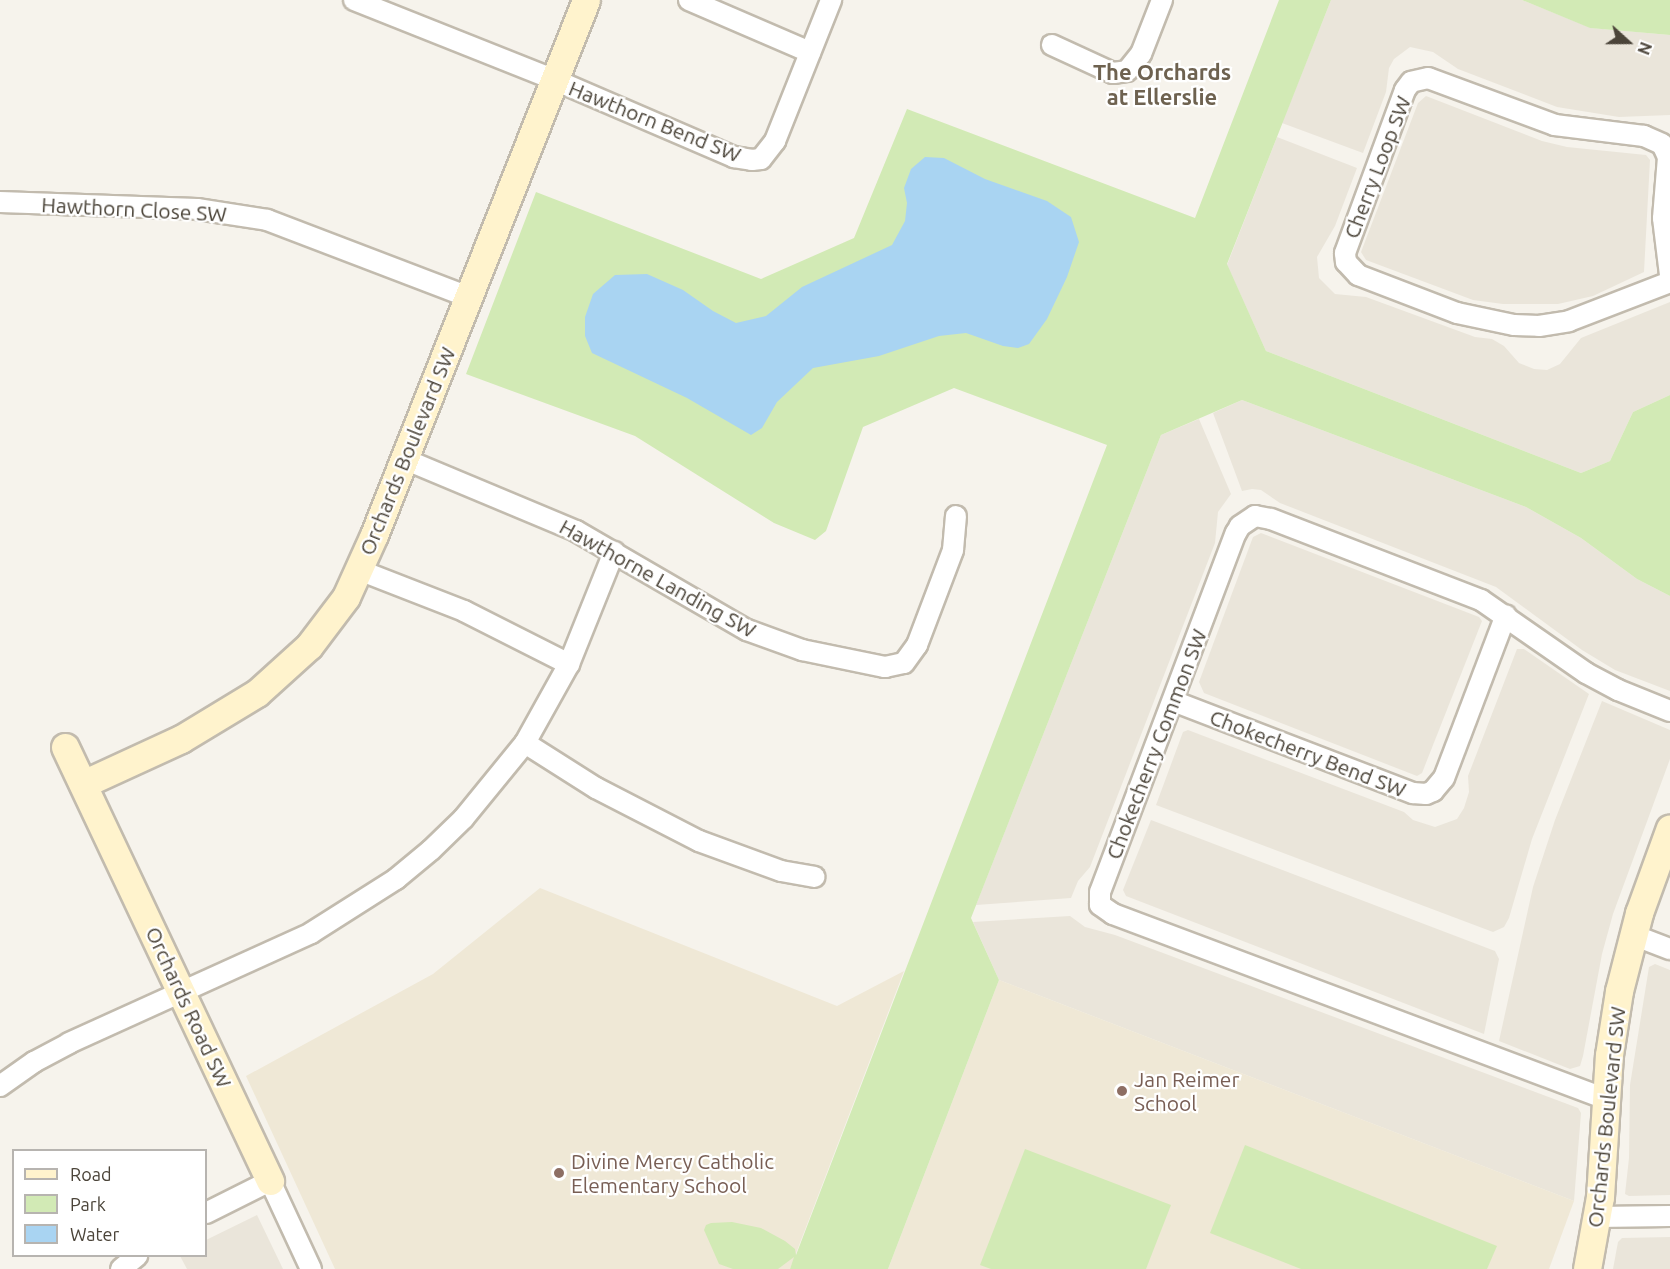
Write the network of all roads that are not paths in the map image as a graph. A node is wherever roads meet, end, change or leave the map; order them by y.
1 (354, 0) edge
2 (586, 0) edge
3 (689, 0) edge
4 (831, 0) edge
5 (1162, 0) edge
6 (1052, 45) dead end
7 (810, 52) junction
8 (555, 80) junction
9 (0, 202) edge
10 (1670, 275) edge
11 (1670, 282) edge
12 (469, 297) junction
13 (404, 459) junction
14 (956, 516) dead end
15 (614, 552) junction
16 (359, 570) junction
17 (1506, 615) junction
18 (569, 664) junction
19 (1173, 701) junction
20 (1670, 711) edge
21 (525, 743) junction
22 (65, 747) dead end
23 (83, 783) junction
24 (1670, 828) edge
25 (814, 877) dead end
26 (1633, 935) junction
27 (1670, 949) edge
28 (182, 990) junction
29 (0, 1086) edge
30 (1606, 1100) junction
31 (270, 1181) junction
32 (207, 1212) edge
33 (1670, 1216) edge
34 (1597, 1217) junction
35 (136, 1257) edge
36 (121, 1269) edge
37 (311, 1269) edge
38 (1587, 1269) edge

1 - 8 street
2 - 8 street, Orchards Boulevard SW
3 - 7 street
4 - 7 street, Hawthorn Bend SW
5 - 6 street
7 - 8 street, Hawthorn Bend SW
8 - 12 street, Orchards Boulevard SW
9 - 12 street, Hawthorn Close SW
10 - 11 street, Cherry Loop SW
12 - 13 street, Orchards Boulevard SW
13 - 15 street, Hawthorne Landing SW
13 - 16 street, Orchards Boulevard SW
14 - 15 street, Hawthorne Landing SW
15 - 18 street
16 - 18 street
16 - 23 street, Orchards Boulevard SW
17 - 19 street, Chokecherry Bend SW
17 - 19 street, Chokecherry Common SW
17 - 20 street, Chokecherry Common SW
18 - 21 street
19 - 30 street, Chokecherry Common SW
21 - 25 street
21 - 28 street
22 - 23 street, Orchards Road SW
23 - 28 street, Orchards Road SW
24 - 26 street, Orchards Boulevard SW
26 - 27 street
26 - 30 street, Orchards Boulevard SW
28 - 29 street
28 - 31 street, Orchards Road SW
30 - 34 street, Orchards Boulevard SW
31 - 32 street
31 - 37 street, Orchards Road SW
33 - 34 street
34 - 38 street, Orchards Boulevard SW
35 - 36 street

